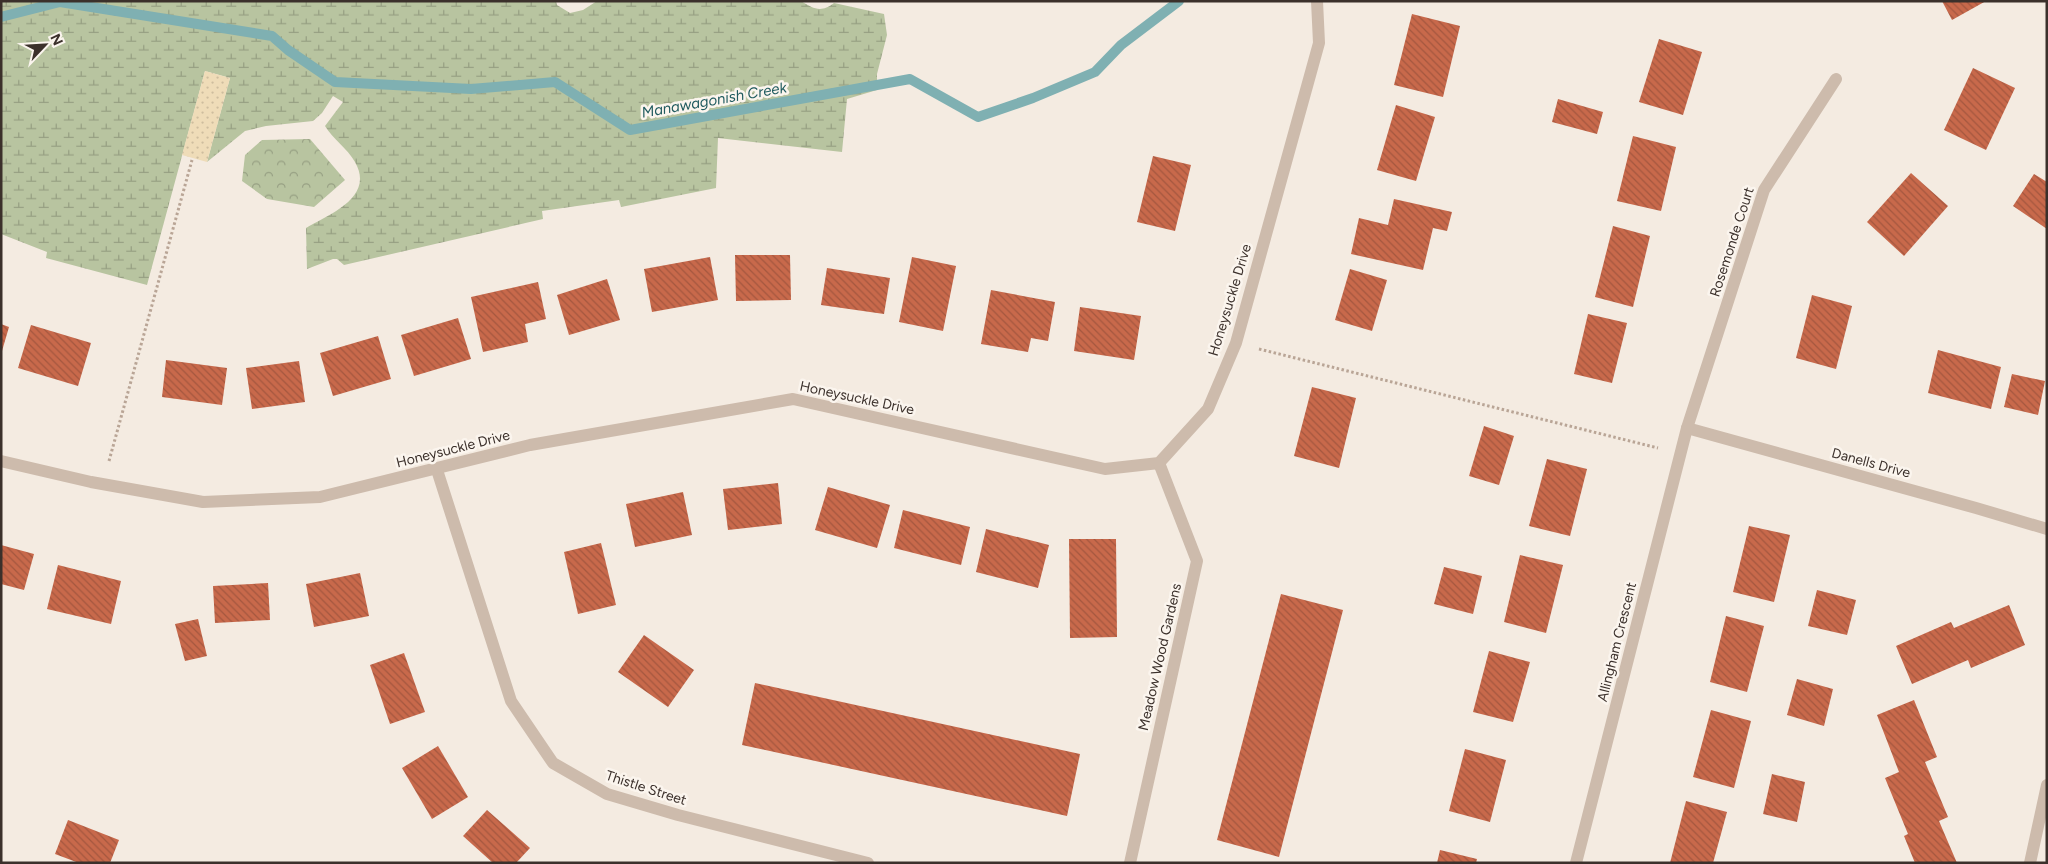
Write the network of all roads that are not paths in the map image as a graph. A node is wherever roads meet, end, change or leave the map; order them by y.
1 (1317, 1) edge
2 (1836, 79) dead end
3 (1687, 428) junction
4 (1, 461) edge
5 (1159, 463) junction
6 (437, 470) junction
7 (2047, 529) edge
8 (2047, 785) edge
9 (868, 863) edge
10 (1130, 863) edge
11 (1576, 863) edge
12 (2030, 863) edge

1 - 5 street, Honeysuckle Drive
2 - 3 street, Rosemonde Court
3 - 7 street, Danells Drive
3 - 11 street, Allingham Crescent
4 - 6 street, Honeysuckle Drive
5 - 6 street, Honeysuckle Drive
5 - 10 street, Meadow Wood Gardens
6 - 9 street, Thistle Street
8 - 12 street

